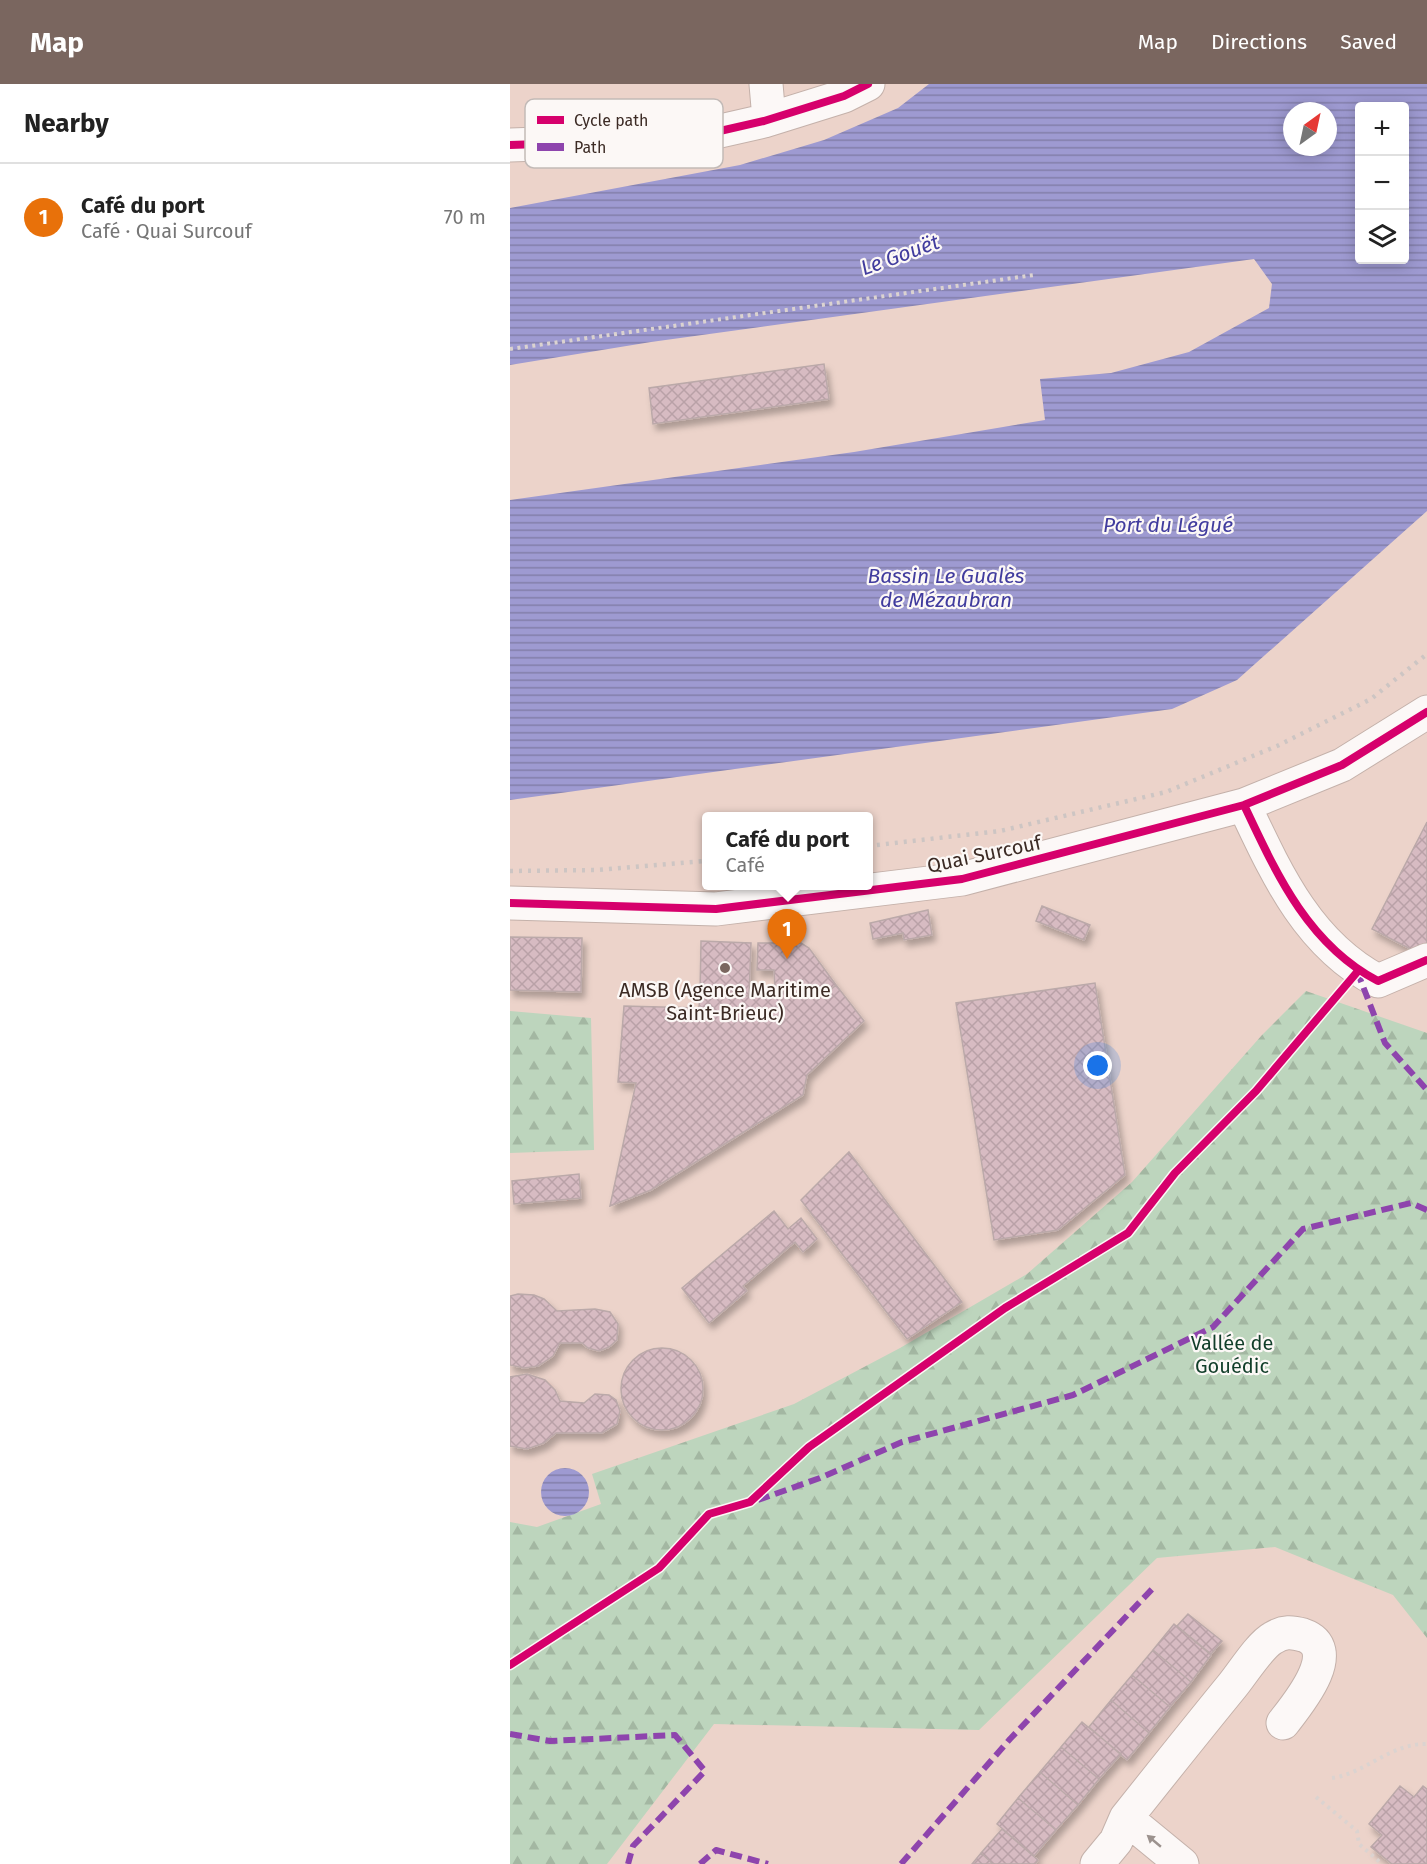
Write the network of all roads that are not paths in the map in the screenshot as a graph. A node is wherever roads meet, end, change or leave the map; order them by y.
1 (766, 84) edge
2 (868, 84) edge
3 (769, 119) junction
4 (723, 130) edge
5 (525, 144) edge
6 (510, 145) edge
7 (1427, 712) edge
8 (1244, 805) junction
9 (872, 890) edge
10 (873, 890) edge
11 (510, 903) edge
12 (1427, 960) edge
13 (1283, 1723) dead end
14 (1126, 1818) junction
15 (1097, 1864) edge
16 (1182, 1864) edge

1 - 3 street
2 - 3 street
3 - 4 street
5 - 6 street
7 - 8 street, Quai Surcouf
8 - 10 street, Quai Surcouf
8 - 12 street
9 - 11 street, Quai Surcouf
13 - 14 street
14 - 15 street
16 -> 14 street

